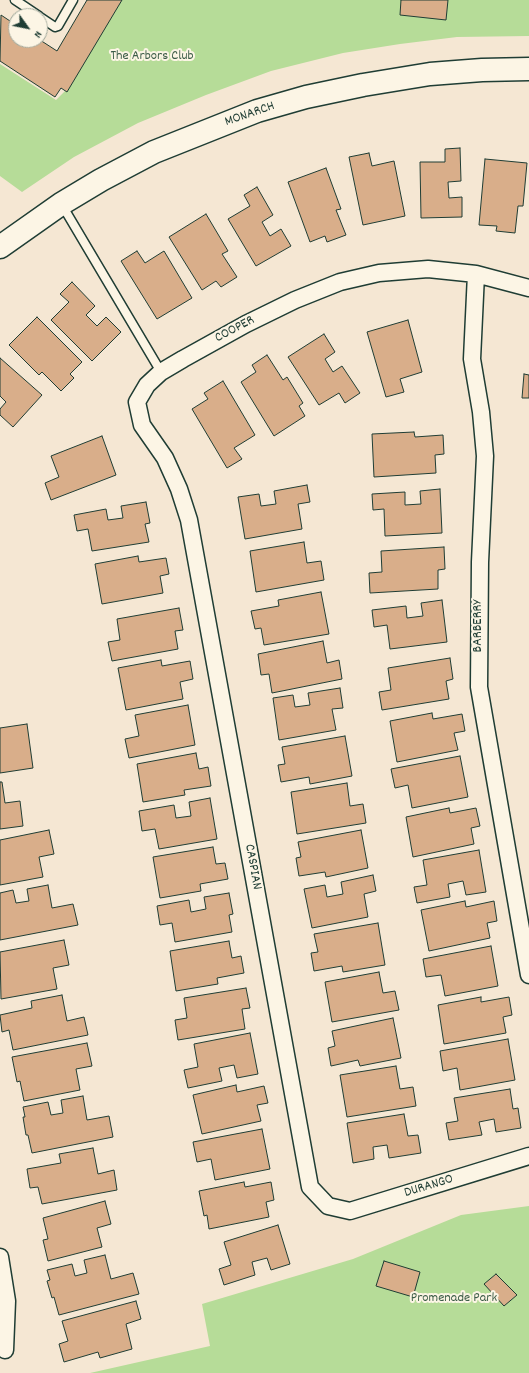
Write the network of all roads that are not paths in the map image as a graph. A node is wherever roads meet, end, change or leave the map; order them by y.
1 (15, 0) edge
2 (73, 0) edge
3 (27, 8) edge
4 (48, 22) edge
5 (529, 69) edge
6 (62, 204) junction
7 (0, 247) edge
8 (476, 274) junction
9 (529, 288) edge
10 (161, 372) junction
11 (189, 520) joint
12 (529, 975) edge
13 (529, 1156) edge
14 (328, 1206) joint
15 (0, 1257) edge
16 (5, 1350) dead end

1 - 3 lane
2 - 4 lane
5 - 6 street, MONARCH
6 - 7 street, MONARCH
6 - 10 lane
8 - 9 street, COOPER
8 - 10 street, COOPER
8 - 12 street, BARBERRY
10 - 11 street, COOPER
11 - 14 street, CASPIAN
13 - 14 street, DURANGO
15 - 16 street

